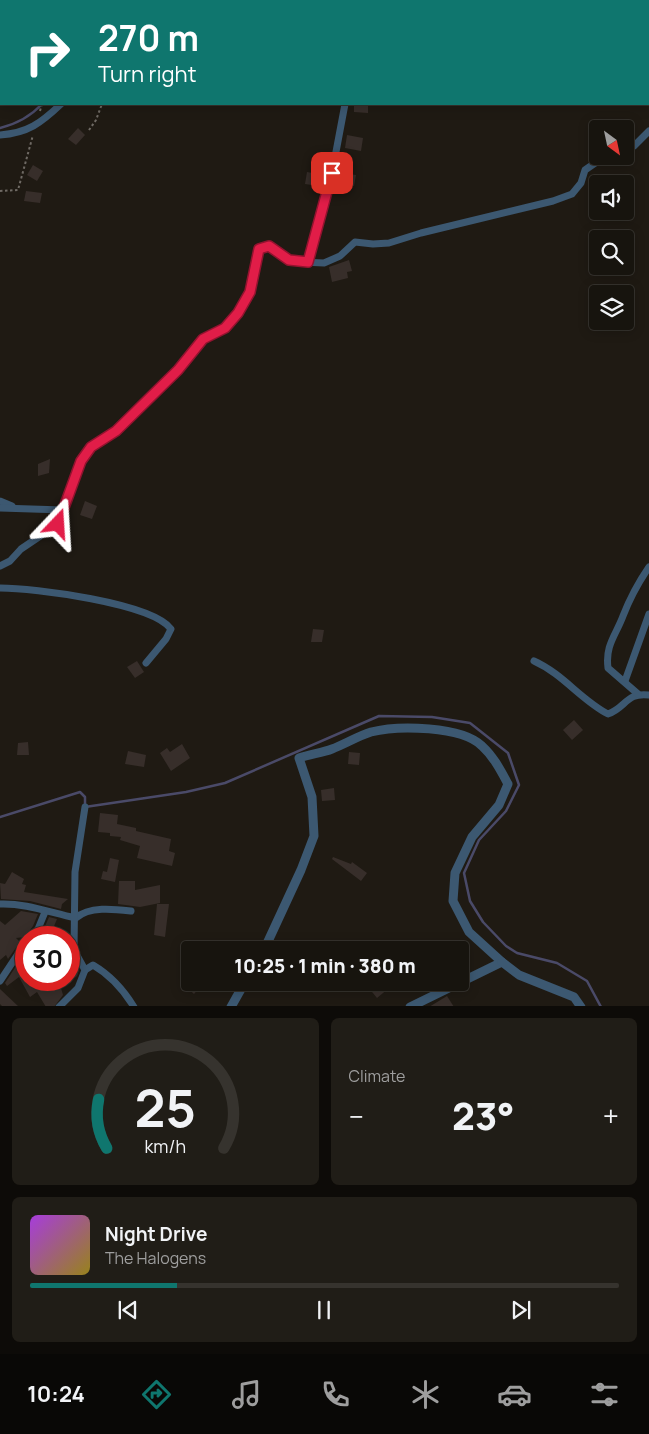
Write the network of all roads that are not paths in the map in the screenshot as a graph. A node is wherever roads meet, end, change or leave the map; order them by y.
1 (60, 105) edge
2 (345, 105) edge
3 (649, 132) edge
4 (0, 135) edge
5 (634, 146) edge
6 (592, 165) edge
7 (308, 262) junction
8 (0, 501) edge
9 (0, 508) edge
10 (17, 508) junction
11 (63, 510) junction
12 (0, 566) edge
13 (649, 567) edge
14 (0, 588) edge
15 (649, 614) edge
16 (534, 661) dead end
17 (146, 663) dead end
18 (625, 681) junction
19 (638, 694) junction
20 (649, 694) edge
21 (85, 807) dead end
22 (0, 904) edge
23 (131, 911) dead end
24 (45, 912) junction
25 (76, 918) junction
26 (39, 926) edge
27 (268, 941) edge
28 (15, 958) edge
29 (502, 962) junction
30 (86, 970) junction
31 (0, 980) edge
32 (240, 991) edge
33 (60, 1006) edge
34 (134, 1006) edge
35 (231, 1006) edge
36 (410, 1006) edge
37 (581, 1006) edge

1 - 4 street
2 - 7 street
3 - 5 street
6 - 7 street
7 - 11 street
8 - 10 street
9 - 10 street
10 - 11 street
11 - 12 street
13 - 18 street
14 - 17 street
15 - 18 street
16 - 19 street
18 - 19 street
19 - 20 street
21 - 25 street
22 - 24 street
23 - 25 street
24 - 25 street
24 - 26 street
25 - 30 street
27 - 29 street
28 - 31 street
29 - 36 street
29 - 37 street
30 - 33 street
30 - 34 street
32 - 35 street

